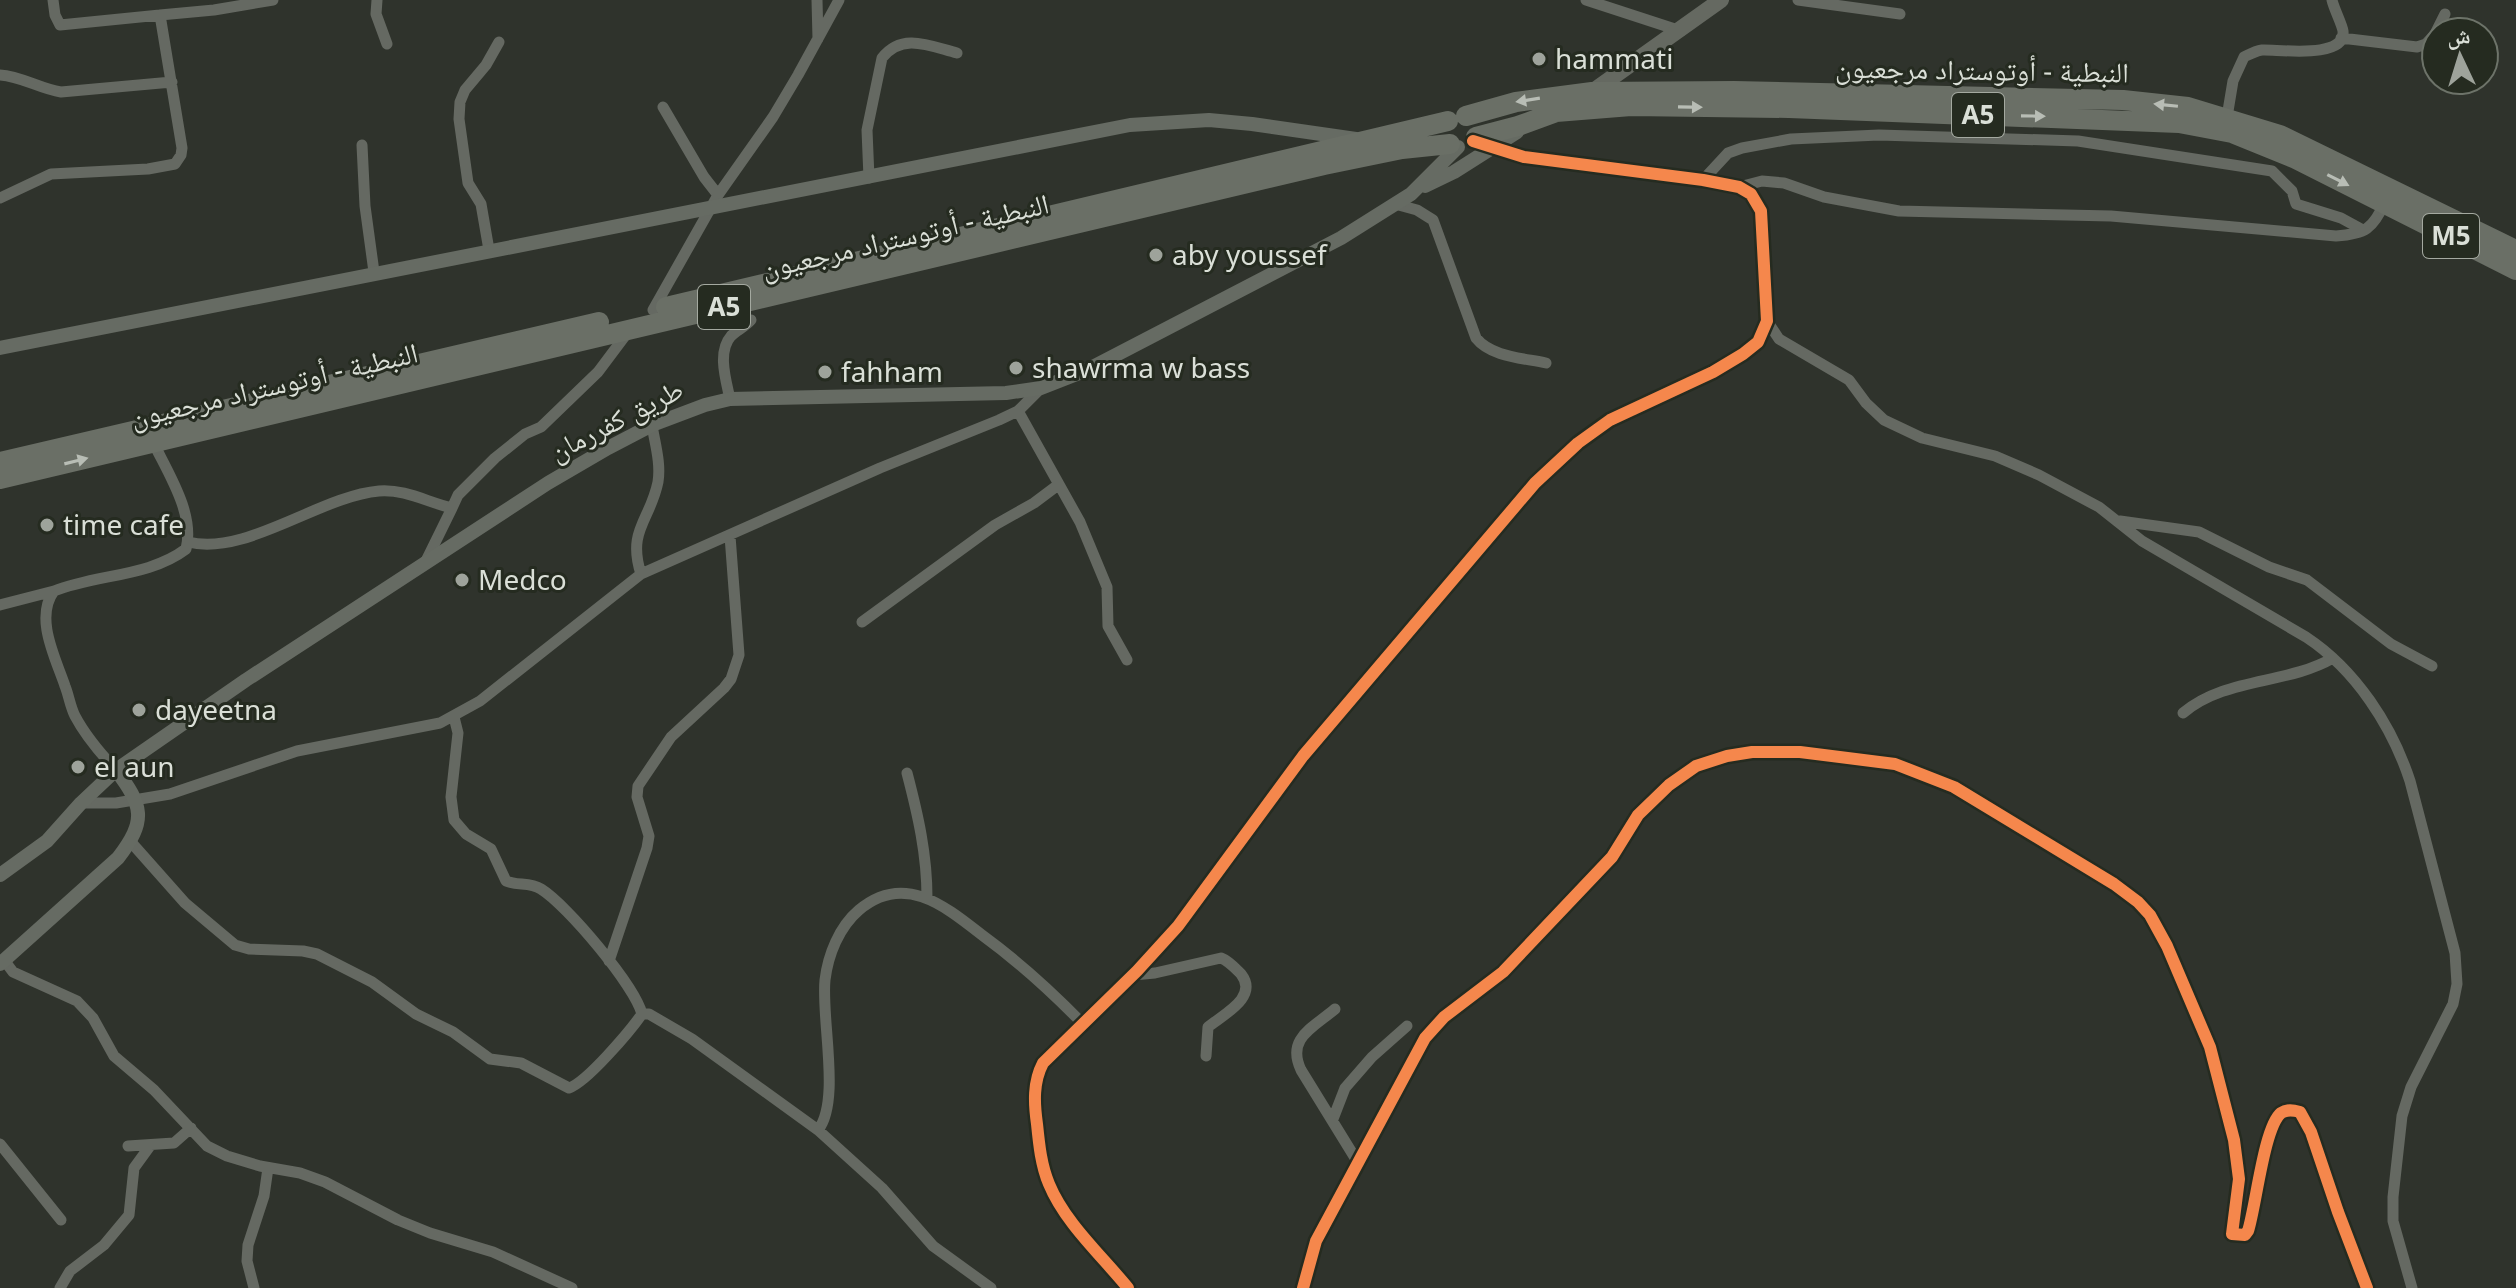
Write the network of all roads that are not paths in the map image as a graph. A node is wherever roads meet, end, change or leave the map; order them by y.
1 (53, 0) edge
2 (273, 0) edge
3 (377, 0) edge
4 (817, 0) edge
5 (839, 0) edge
6 (1586, 0) edge
7 (1721, 0) edge
8 (1798, 0) edge
9 (2332, 0) edge
10 (1900, 14) dead end
11 (160, 15) junction
12 (1681, 31) junction
13 (2341, 38) junction
14 (818, 39) junction
15 (499, 42) dead end
16 (387, 44) dead end
17 (2420, 46) edge
18 (957, 53) dead end
19 (0, 75) edge
20 (172, 82) junction
21 (1592, 92) junction
22 (663, 107) dead end
23 (1879, 112) junction
24 (1548, 115) junction
25 (2227, 117) junction
26 (1457, 119) junction
27 (1879, 135) junction
28 (1365, 140) junction
29 (1469, 143) junction
30 (362, 145) dead end
31 (869, 178) junction
32 (1703, 180) junction
33 (1739, 187) junction
34 (1411, 194) junction
35 (2390, 196) junction
36 (0, 198) edge
37 (715, 202) junction
38 (1395, 204) junction
39 (2363, 230) junction
40 (489, 250) junction
41 (2516, 250) edge
42 (2516, 270) edge
43 (374, 272) junction
44 (653, 310) junction
45 (751, 320) dead end
46 (1767, 321) junction
47 (631, 328) junction
48 (0, 348) edge
49 (1546, 363) dead end
50 (1041, 388) junction
51 (730, 399) junction
52 (1018, 411) junction
53 (652, 425) junction
54 (153, 442) junction
55 (0, 462) edge
56 (0, 479) edge
57 (1058, 485) junction
58 (452, 508) junction
59 (2116, 520) junction
60 (730, 536) junction
61 (188, 542) junction
62 (424, 566) junction
63 (641, 574) junction
64 (54, 591) junction
65 (0, 605) edge
66 (862, 622) dead end
67 (2333, 658) junction
68 (1127, 660) dead end
69 (2432, 666) dead end
70 (2183, 713) dead end
71 (454, 717) junction
72 (116, 770) junction
73 (907, 773) dead end
74 (138, 800) junction
75 (81, 803) junction
76 (130, 841) junction
77 (0, 875) edge
78 (927, 898) junction
79 (609, 961) junction
80 (2, 962) edge
81 (1133, 975) junction
82 (1335, 1009) dead end
83 (642, 1014) junction
84 (1083, 1024) junction
85 (1407, 1026) dead end
86 (1206, 1056) dead end
87 (1333, 1119) junction
88 (191, 1128) junction
89 (818, 1130) junction
90 (0, 1144) edge
91 (128, 1146) dead end
92 (150, 1146) junction
93 (1357, 1161) junction
94 (268, 1168) junction
95 (61, 1220) dead end
96 (60, 1288) edge
97 (254, 1288) edge
98 (572, 1288) edge
99 (991, 1288) edge
100 (1128, 1288) edge
101 (1303, 1288) edge
102 (2367, 1288) edge
103 (2412, 1288) edge

1 - 11 street
2 - 11 street
3 - 16 street
4 - 14 street
5 - 14 street
6 - 12 street
7 - 12 main road
8 - 10 street
9 - 13 street
11 - 20 street
12 - 21 main road
13 - 17 street
13 - 25 street
14 - 37 street
15 - 40 street
18 - 31 street
19 - 20 street
20 - 36 street
21 - 24 main road
25 -> 21 highway, النبطية - أوتوستراد مرجعيون / A5
21 -> 26 highway, النبطية - أوتوستراد مرجعيون / A5
22 - 37 street
24 -> 23 highway, النبطية - أوتوستراد مرجعيون / A5
23 - 27 street
23 -> 35 highway, النبطية - أوتوستراد مرجعيون / A5
24 - 29 highway, النبطية - أوتوستراد مرجعيون / A5
25 - 35 highway, النبطية - أوتوستراد مرجعيون / A5
26 - 28 highway, النبطية - أوتوستراد مرجعيون / A5
26 - 29 highway
26 - 29 highway
27 - 32 street
27 - 39 street
28 - 31 main road
28 - 44 highway, النبطية - أوتوستراد مرجعيون / A5
29 - 32 street
29 - 34 main road, طريق كفررمان
29 - 34 main road
29 - 47 highway, النبطية - أوتوستراد مرجعيون / A5
30 - 43 street
31 - 37 main road
32 - 33 street
33 - 39 street
33 - 46 street
34 - 38 main road, طريق كفررمان
35 - 39 street
35 - 41 highway, النبطية - أوتوستراد مرجعيون / M5
35 - 42 highway, النبطية - أوتوستراد مرجعيون / M5
37 - 40 main road
37 - 44 street
38 - 49 street
38 - 50 main road, طريق كفررمان
40 - 43 main road
43 - 48 main road
44 - 55 highway, النبطية - أوتوستراد مرجعيون / A5
45 - 51 street
46 - 59 street
46 - 81 street
47 - 54 highway, النبطية - أوتوستراد مرجعيون / A5
47 - 58 street
50 - 51 main road, طريق كفررمان
50 - 52 street
51 - 53 main road, طريق كفررمان
52 - 57 street
52 - 60 street
53 - 62 main road, طريق كفررمان
53 - 63 street
56 -> 54 highway, النبطية - أوتوستراد مرجعيون / A5
54 - 61 street
57 - 66 street
57 - 68 street
58 - 61 street
58 - 62 street
59 - 67 street
59 - 69 street
60 - 63 street
60 - 79 street
61 - 64 street
62 - 72 main road, طريق كفررمان
63 - 71 street
64 - 65 street
64 - 72 street
67 - 70 street
67 - 103 street
71 - 74 street
71 - 79 street
72 - 74 main road
72 - 75 main road, طريق كفررمان
73 - 78 street
74 - 75 street
74 - 76 main road
75 - 77 main road, طريق كفررمان
76 - 80 main road
76 - 83 street
78 - 84 street
78 - 89 street
79 - 83 street
80 - 88 street
81 - 84 street
81 - 86 street
82 - 87 street
83 - 89 street
84 - 100 street
85 - 87 street
87 - 93 street
88 - 92 street
88 - 94 street
89 - 99 street
90 - 95 street
91 - 92 street
92 - 96 street
93 - 101 street
93 - 102 street
94 - 97 street
94 - 98 street

